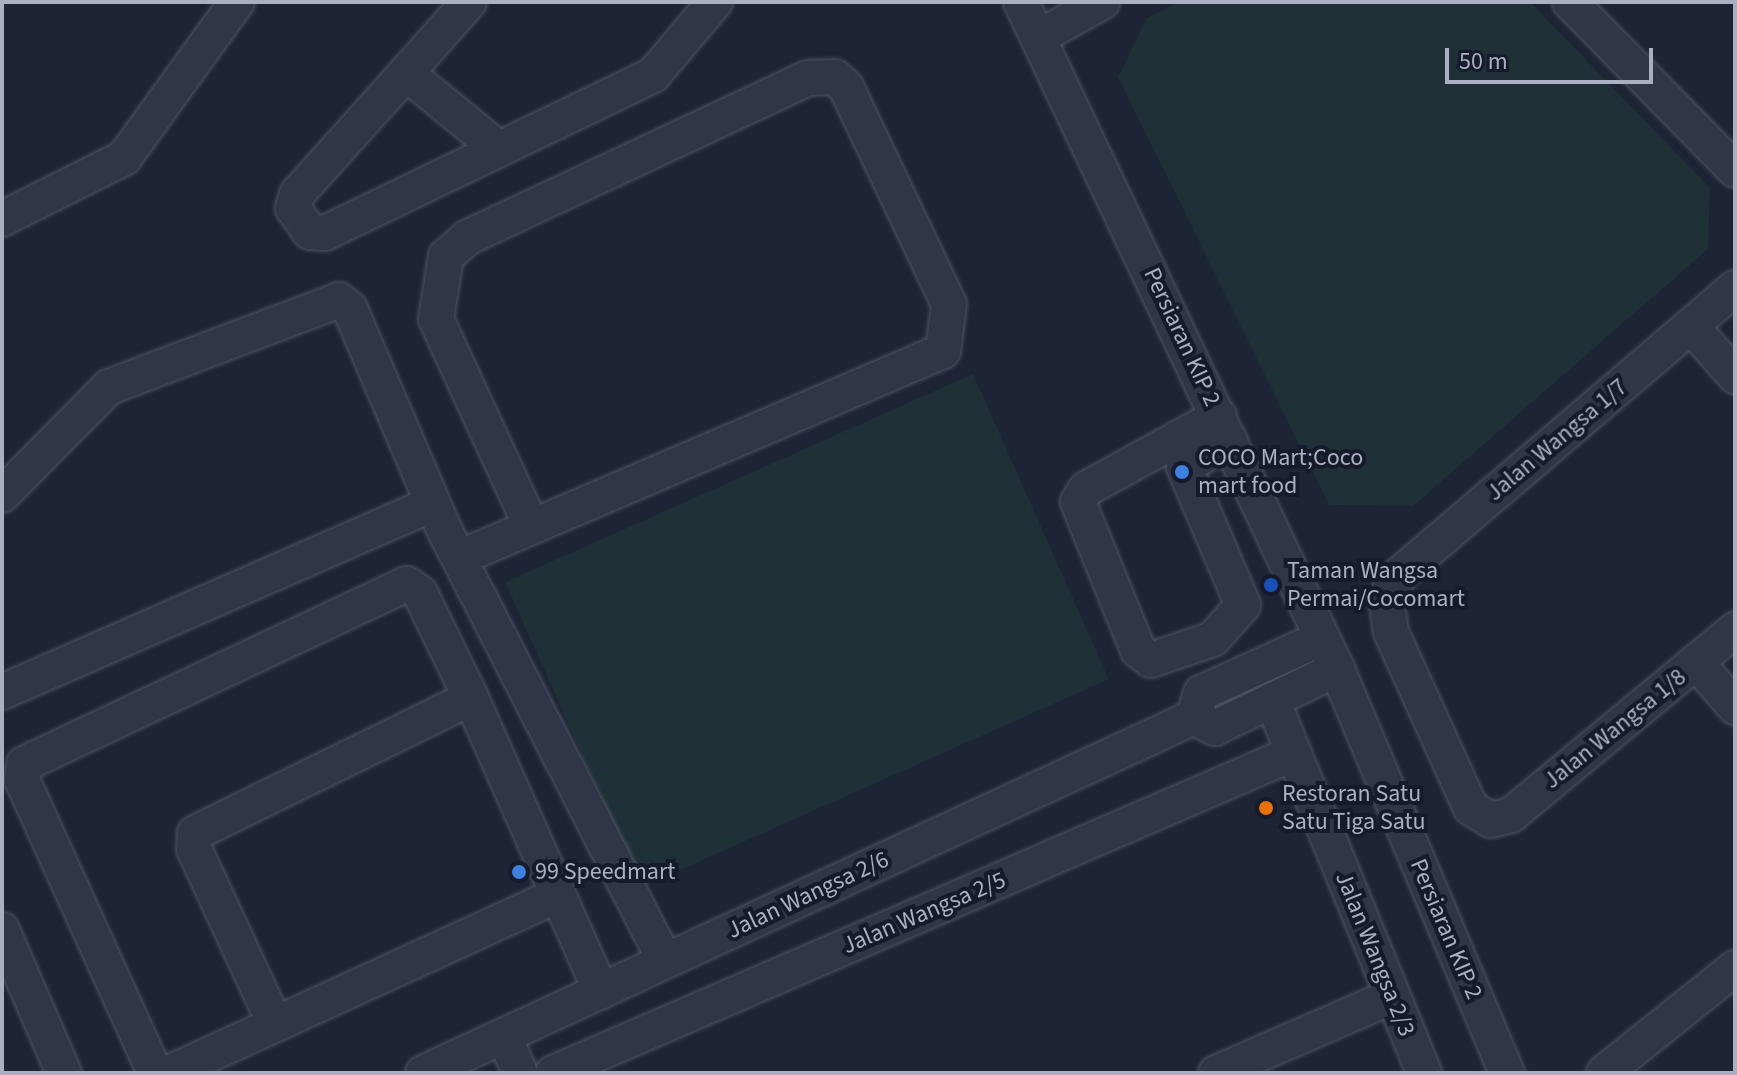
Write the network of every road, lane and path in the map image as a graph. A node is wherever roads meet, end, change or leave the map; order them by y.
1 (237, 2) edge
2 (469, 2) edge
3 (715, 2) edge
4 (1021, 2) edge
5 (1102, 2) edge
6 (1570, 2) edge
7 (1041, 36) junction
8 (406, 73) junction
9 (499, 149) junction
10 (1735, 170) edge
11 (2, 219) edge
12 (1735, 288) edge
13 (1691, 326) junction
14 (1735, 376) edge
15 (1224, 428) junction
16 (2, 495) edge
17 (432, 504) junction
18 (531, 526) junction
19 (459, 558) junction
20 (1735, 630) edge
21 (1322, 638) junction
22 (1696, 662) junction
23 (1337, 669) junction
24 (2, 692) edge
25 (471, 698) junction
26 (1272, 700) junction
27 (1735, 707) edge
28 (1194, 717) junction
29 (1294, 753) junction
30 (1491, 820) joint
31 (554, 897) junction
32 (2, 930) edge
33 (665, 961) junction
34 (1735, 968) edge
35 (601, 991) junction
36 (1391, 997) junction
37 (16, 999) edge
38 (275, 1024) junction
39 (504, 1036) junction
40 (64, 1073) edge
41 (155, 1073) edge
42 (169, 1073) edge
43 (423, 1073) edge
44 (520, 1073) edge
45 (553, 1073) edge
46 (1216, 1073) edge
47 (1424, 1073) edge
48 (1507, 1073) edge
49 (1604, 1073) edge

1 - 11 street
2 - 8 street
3 - 9 street
4 - 7 street, Persiaran KIP 2
5 - 7 street
6 - 10 street
7 - 15 street, Persiaran KIP 2
8 - 9 street
8 - 9 street
12 - 13 street, Jalan Wangsa 1/7
13 - 14 street
13 - 30 street, Jalan Wangsa 1/7
15 - 15 street
15 - 21 street, Persiaran KIP 2
16 - 17 street
17 - 19 street
17 - 24 street
18 - 18 street
18 - 19 street
19 - 33 street
20 - 22 street, Jalan Wangsa 1/8
21 - 23 street, Persiaran KIP 2
21 - 28 street
22 - 27 street
22 - 30 street, Jalan Wangsa 1/8
23 - 26 street
23 - 48 street, Persiaran KIP 2
25 - 31 street
25 - 38 street
25 - 41 street
26 - 28 street
26 - 29 street, Jalan Wangsa 2/3
28 - 33 street, Jalan Wangsa 2/6
29 - 36 street, Jalan Wangsa 2/3
29 - 45 street, Jalan Wangsa 2/5
31 - 35 street
31 - 38 street
32 - 37 street
33 - 35 street, Jalan Wangsa 2/6
34 - 49 street
35 - 39 street, Jalan Wangsa 2/6
36 - 46 street
36 - 47 street, Jalan Wangsa 2/3
37 - 40 street
38 - 42 street
39 - 43 street, Jalan Wangsa 2/6
39 - 44 street

